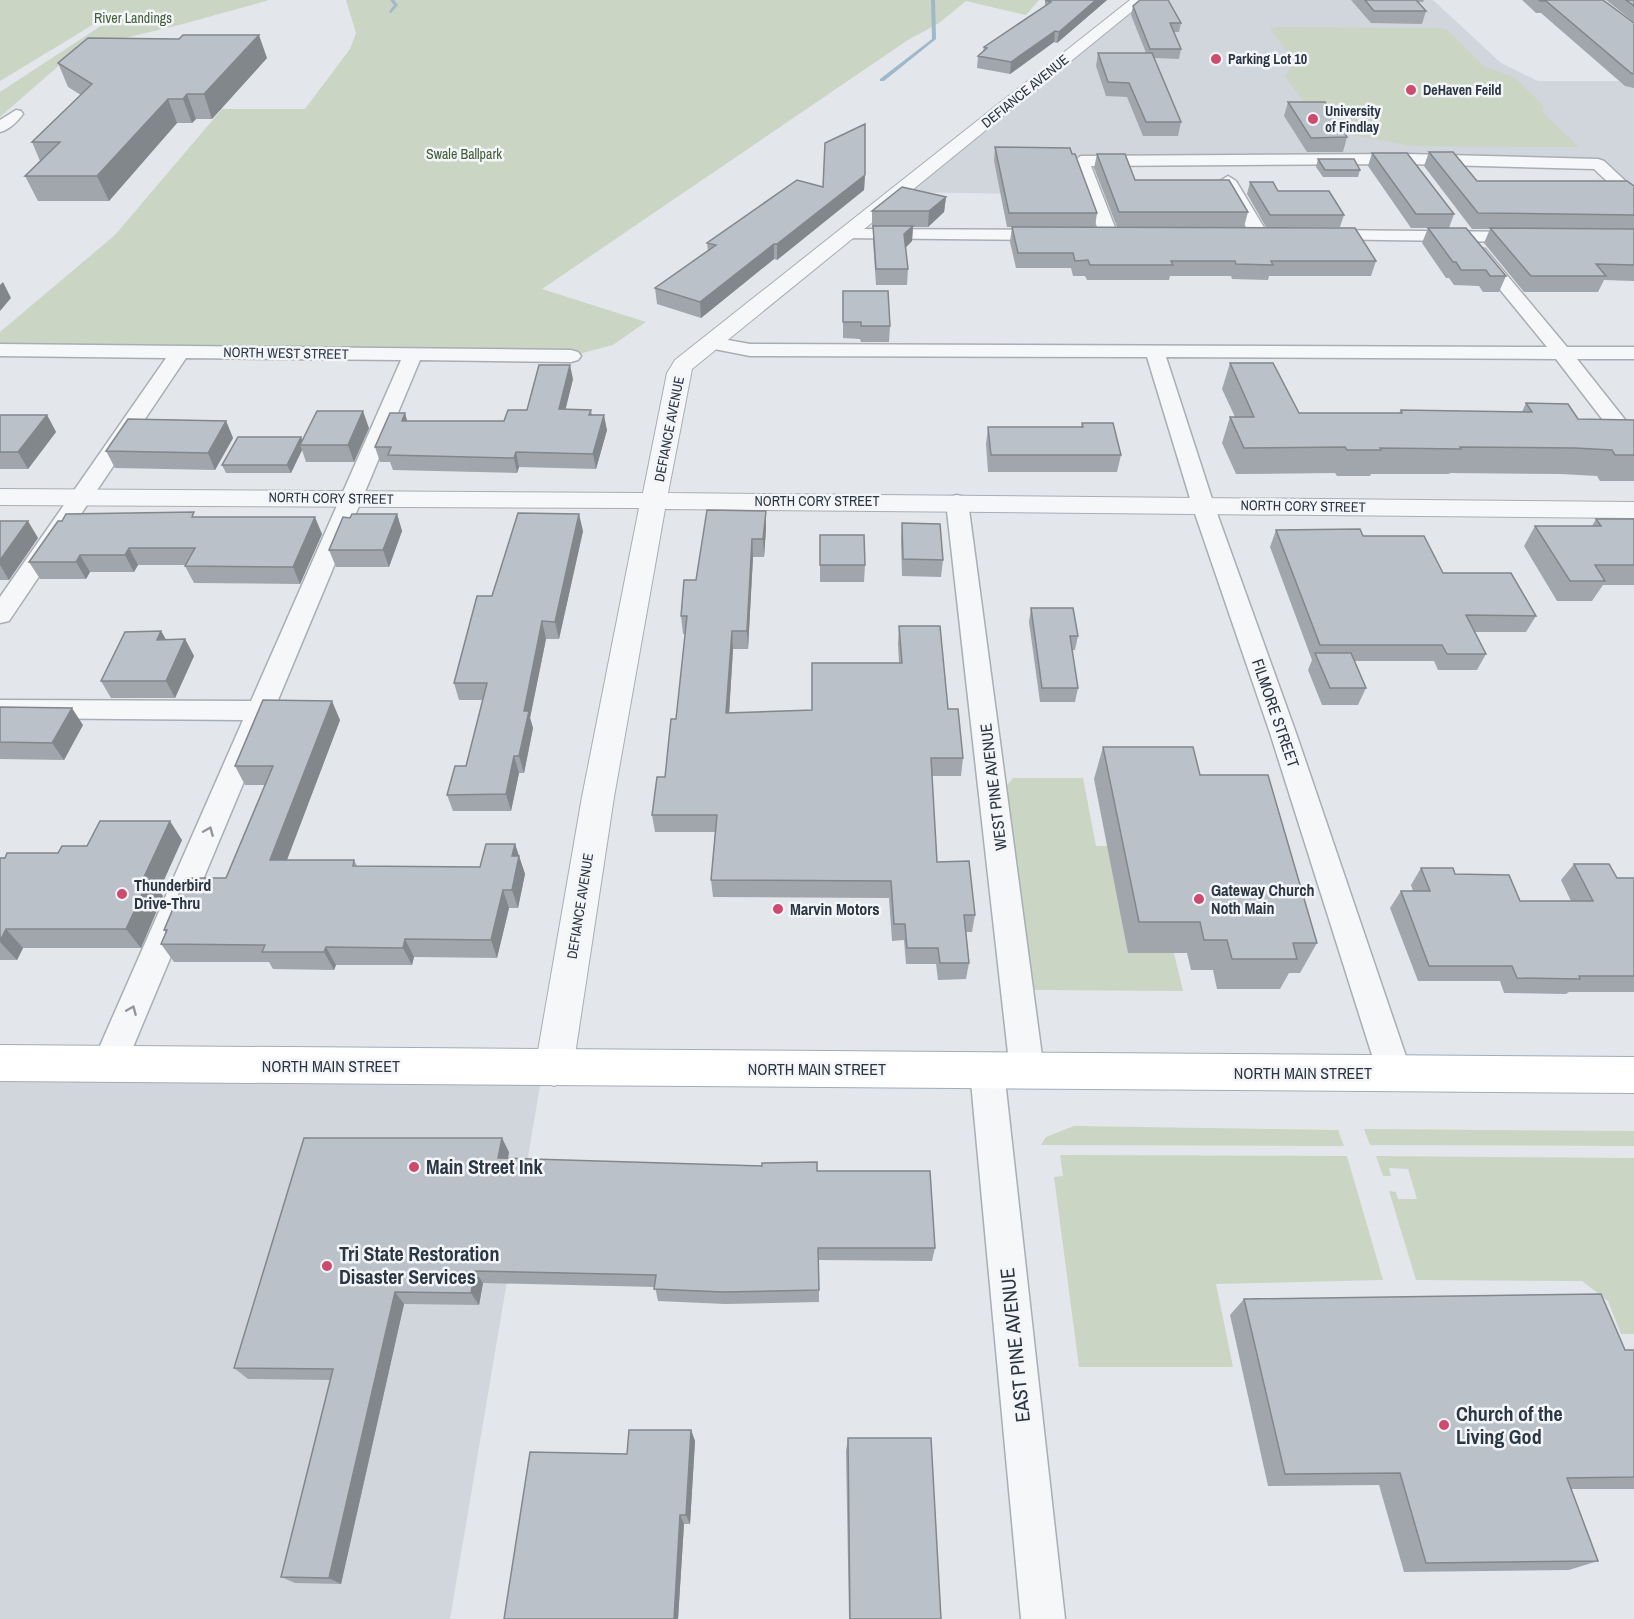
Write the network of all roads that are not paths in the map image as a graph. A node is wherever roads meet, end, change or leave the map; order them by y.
1 (1139, 0) edge
2 (16, 114) dead end
3 (0, 128) edge
4 (1407, 159) junction
5 (1216, 160) junction
6 (1419, 176) edge
7 (1634, 198) edge
8 (1452, 218) edge
9 (848, 234) junction
10 (1236, 234) edge
11 (1064, 235) edge
12 (1086, 235) edge
13 (1305, 235) edge
14 (1466, 237) junction
15 (1544, 237) edge
16 (711, 343) junction
17 (0, 350) edge
18 (180, 352) junction
19 (1155, 352) junction
20 (1562, 353) junction
21 (1634, 353) edge
22 (413, 354) junction
23 (571, 356) dead end
24 (1634, 445) edge
25 (0, 497) edge
26 (80, 498) junction
27 (353, 498) junction
28 (655, 501) junction
29 (957, 502) junction
30 (1203, 505) junction
31 (1634, 510) edge
32 (0, 615) edge
33 (0, 709) edge
34 (261, 711) junction
35 (0, 1063) edge
36 (109, 1064) junction
37 (555, 1068) junction
38 (987, 1071) junction
39 (1026, 1071) junction
40 (1395, 1074) junction
41 (1634, 1075) edge
42 (1043, 1619) edge

1 - 9 street, DEFIANCE AVENUE
2 - 3 street
4 - 5 street
4 - 6 street
4 - 7 street
5 - 10 street
5 - 12 street
8 - 14 street
9 - 11 street
9 - 16 street, DEFIANCE AVENUE
13 - 14 street
14 - 15 street
14 - 20 street
16 - 19 street
16 - 28 street, DEFIANCE AVENUE
17 - 18 street, NORTH WEST STREET
18 - 22 street, NORTH WEST STREET
18 - 26 street
19 - 20 street
19 - 30 street, FILMORE STREET
20 - 21 street
20 - 24 street
22 - 23 street, NORTH WEST STREET
22 - 27 street
25 - 26 street, NORTH CORY STREET
26 - 27 street, NORTH CORY STREET
26 - 32 street
27 - 28 street, NORTH CORY STREET
27 - 34 street
28 - 29 street, NORTH CORY STREET
28 - 37 street, DEFIANCE AVENUE
29 - 30 street, NORTH CORY STREET
29 - 39 street, WEST PINE AVENUE
30 - 31 street, NORTH CORY STREET
30 - 40 street, FILMORE STREET
33 - 34 street
36 -> 34 street
35 - 36 main road, NORTH MAIN STREET
36 - 37 main road, NORTH MAIN STREET
37 - 38 main road, NORTH MAIN STREET
38 - 39 main road, NORTH MAIN STREET
38 - 42 street, EAST PINE AVENUE
39 - 40 main road, NORTH MAIN STREET
40 - 41 main road, NORTH MAIN STREET

